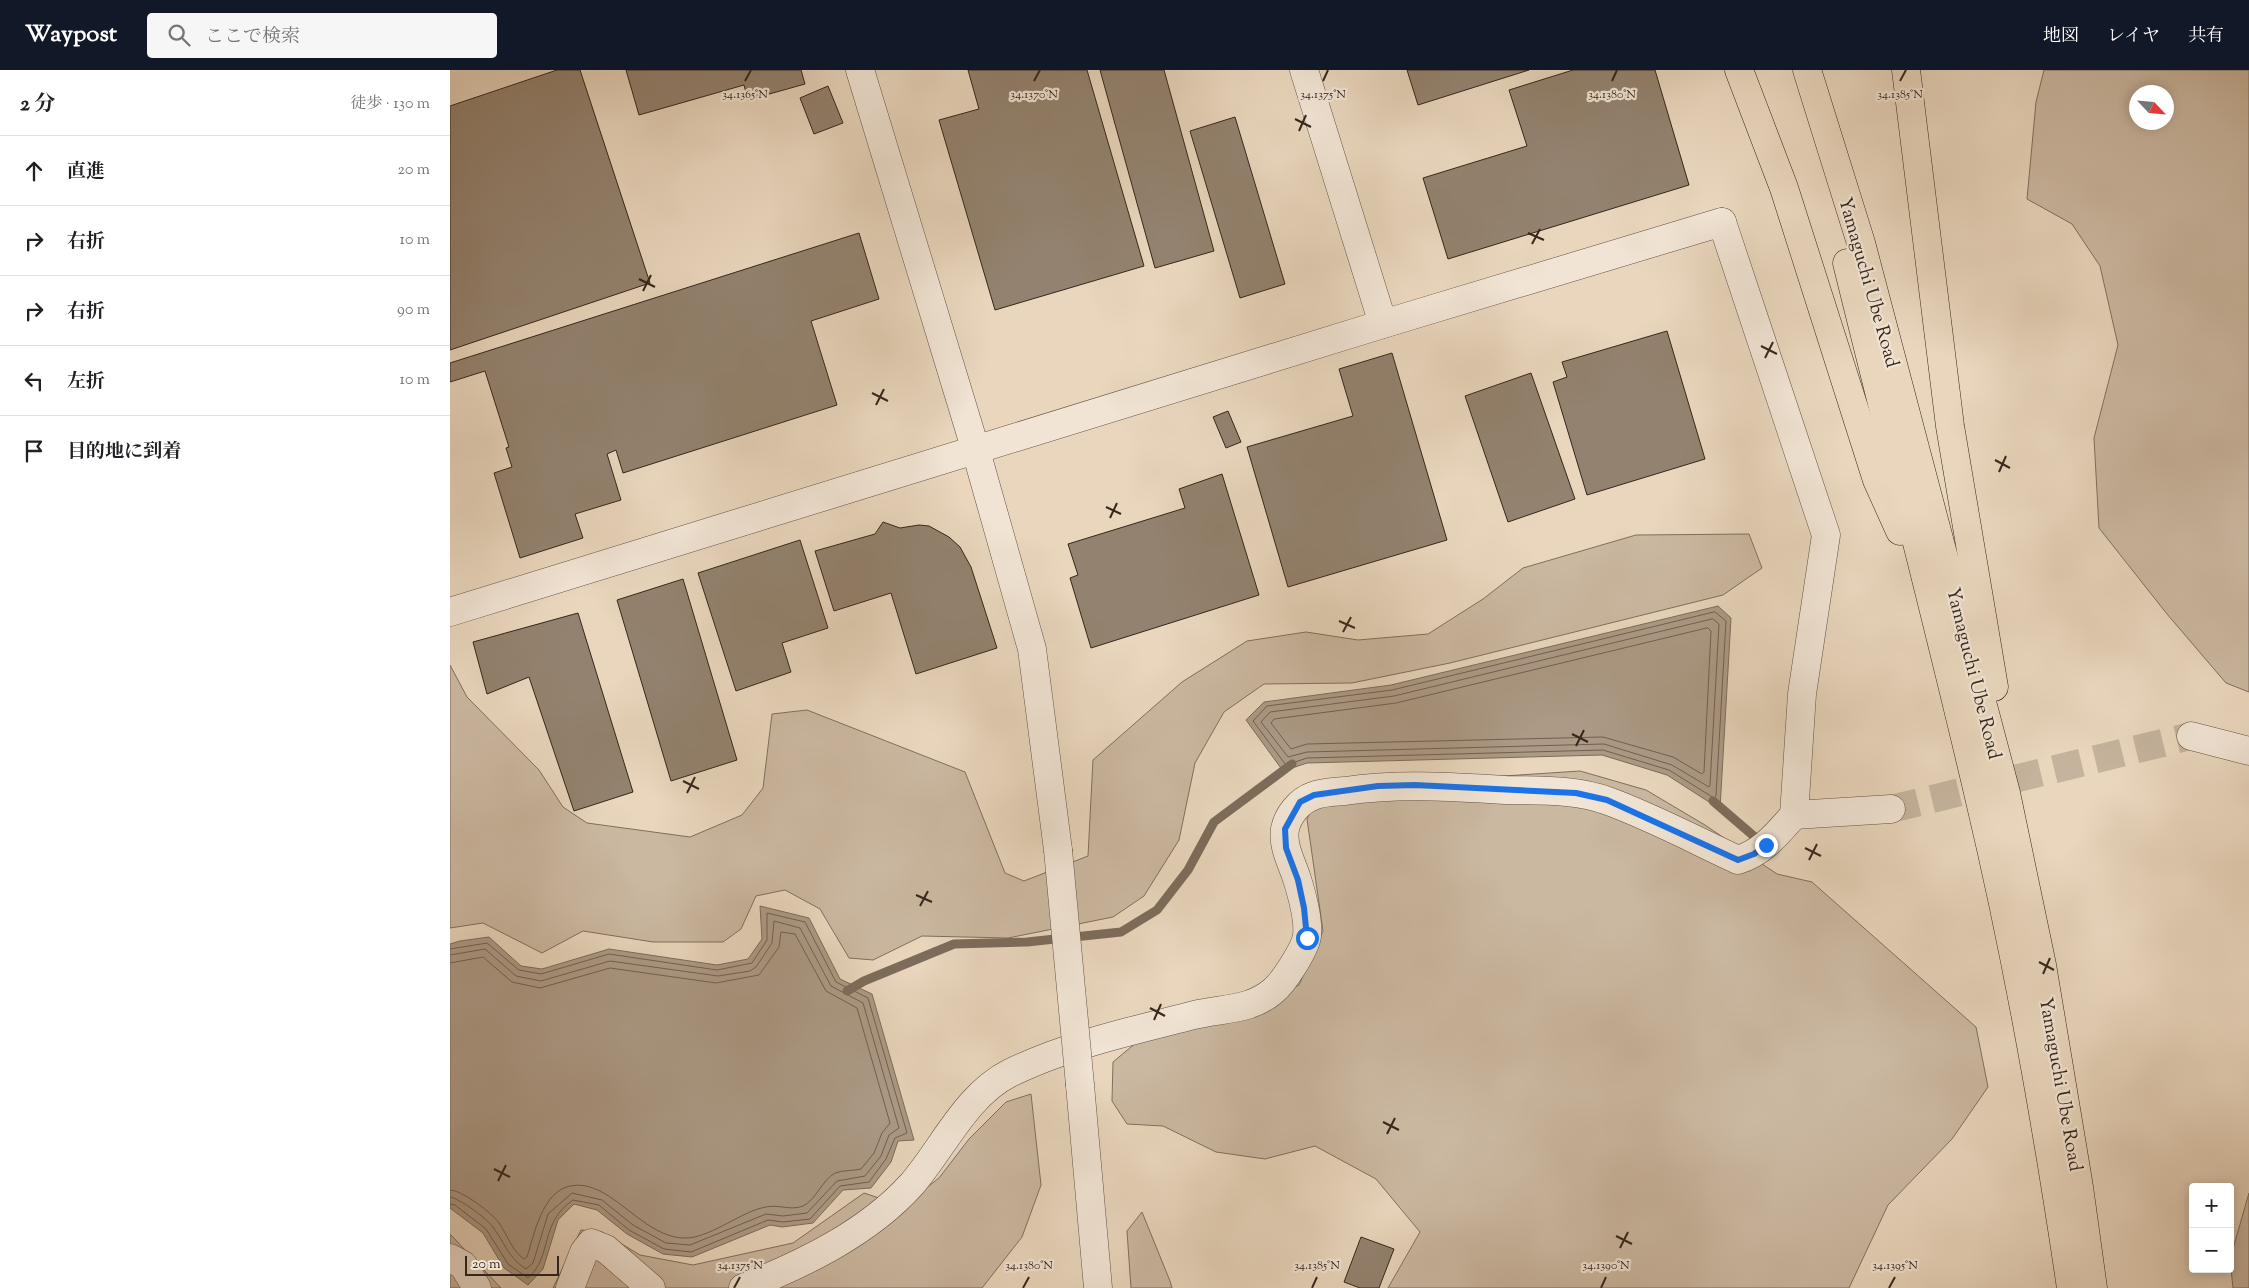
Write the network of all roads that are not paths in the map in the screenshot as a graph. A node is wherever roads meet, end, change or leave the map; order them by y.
1 (860, 70) edge
2 (1304, 70) edge
3 (1739, 70) edge
4 (1790, 70) edge
5 (1807, 70) edge
6 (1906, 70) edge
7 (1383, 324) junction
8 (976, 450) junction
9 (1930, 598) junction
10 (450, 612) edge
11 (2191, 736) tunnel mouth
12 (2249, 751) edge
13 (2006, 793) junction
14 (1891, 809) tunnel mouth
15 (1794, 815) junction
16 (450, 1258) edge
17 (477, 1288) edge
18 (570, 1288) edge
19 (651, 1288) edge
20 (743, 1288) edge
21 (1098, 1288) edge
22 (2071, 1288) edge
23 (2093, 1288) edge

1 - 8 street
2 - 7 street
3 - 9 highway
4 - 9 highway, Yamaguchi Ube Road
5 - 13 highway, Yamaguchi Ube Road
6 - 13 highway
7 - 8 street
7 - 15 street
8 - 10 street
8 - 21 street, bridge
9 - 22 highway, Yamaguchi Ube Road
11 - 12 street
13 - 23 highway, Yamaguchi Ube Road
14 - 15 street
15 - 20 street
16 - 17 street
18 - 19 street

